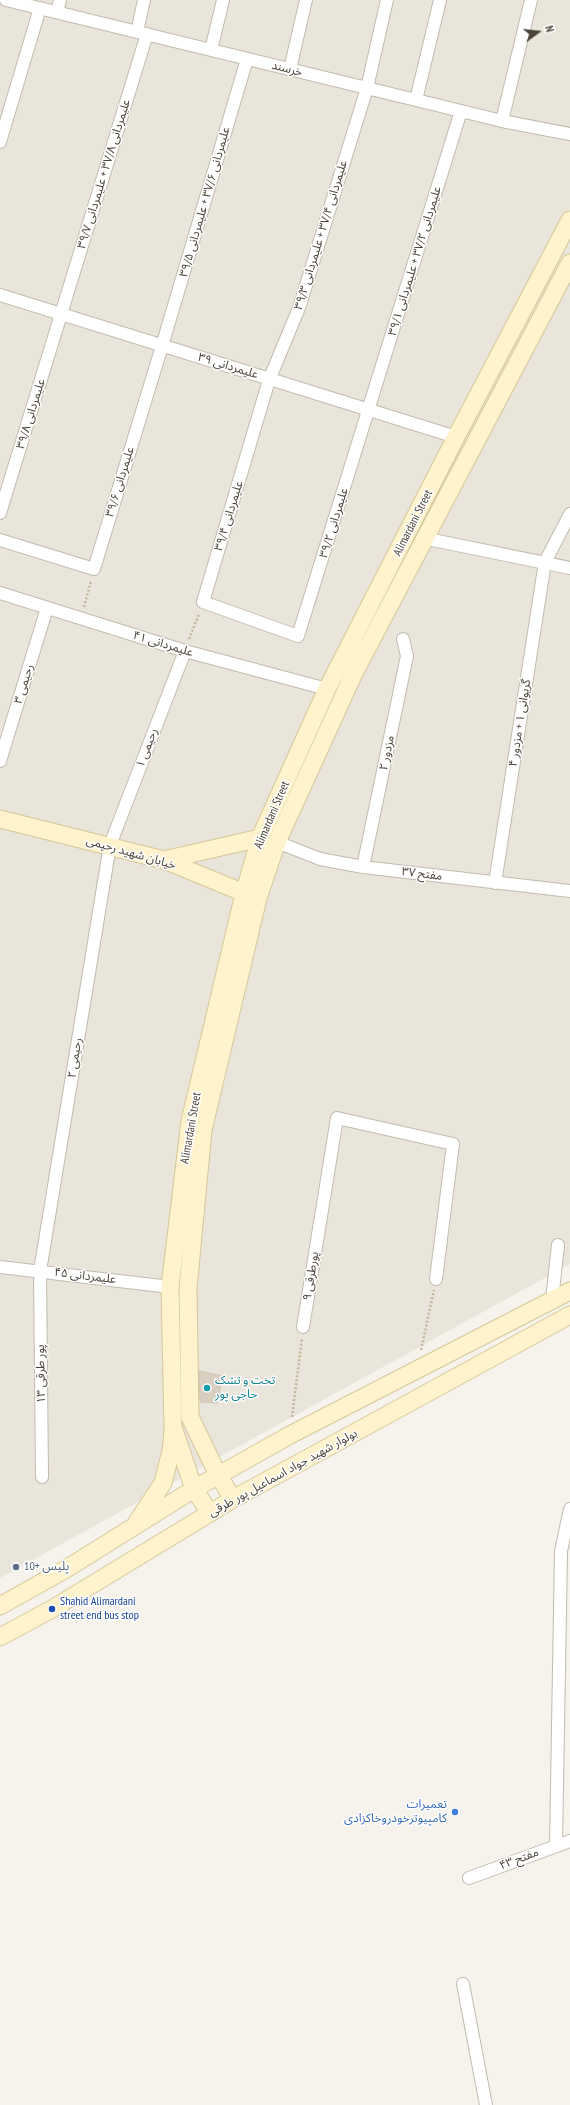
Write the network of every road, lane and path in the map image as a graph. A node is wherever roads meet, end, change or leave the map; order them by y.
1 (6, 0) edge
2 (60, 0) edge
3 (144, 0) edge
4 (223, 0) edge
5 (306, 0) edge
6 (388, 0) edge
7 (440, 0) edge
8 (531, 0) edge
9 (40, 8) junction
10 (57, 12) junction
11 (142, 33) junction
12 (211, 50) junction
13 (247, 59) junction
14 (290, 69) junction
15 (367, 88) junction
16 (416, 100) junction
17 (461, 111) junction
18 (502, 121) junction
19 (570, 134) edge
20 (0, 142) edge
21 (570, 221) edge
22 (570, 262) edge
23 (0, 295) edge
24 (62, 314) junction
25 (162, 346) junction
26 (269, 380) junction
27 (369, 411) junction
28 (456, 437) junction
29 (472, 446) junction
30 (0, 513) edge
31 (570, 514) edge
32 (416, 535) junction
33 (0, 540) edge
34 (545, 562) junction
35 (94, 568) junction
36 (570, 568) edge
37 (0, 593) edge
38 (203, 602) junction
39 (47, 608) junction
40 (82, 619) junction
41 (403, 639) dead end
42 (185, 651) junction
43 (327, 689) junction
44 (343, 698) junction
45 (0, 761) edge
46 (0, 819) edge
47 (260, 838) junction
48 (277, 842) junction
49 (110, 846) junction
50 (164, 860) junction
51 (363, 867) junction
52 (495, 883) junction
53 (570, 891) edge
54 (251, 896) junction
55 (558, 1245) dead end
56 (0, 1267) edge
57 (40, 1271) junction
58 (436, 1279) joint
59 (170, 1287) junction
60 (188, 1288) junction
61 (570, 1291) edge
62 (552, 1300) junction
63 (570, 1315) edge
64 (303, 1327) joint
65 (417, 1370) junction
66 (173, 1427) junction
67 (290, 1435) junction
68 (218, 1475) junction
69 (42, 1477) dead end
70 (194, 1489) junction
71 (233, 1500) junction
72 (570, 1509) edge
73 (210, 1513) junction
74 (134, 1527) junction
75 (565, 1552) edge
76 (0, 1606) edge
77 (0, 1637) edge
78 (570, 1841) edge
79 (556, 1844) junction
80 (469, 1878) dead end
81 (463, 1984) dead end
82 (486, 2105) edge

1 - 9 street, خرسند
2 - 10 street
3 - 11 street, علیمردانی ۳۷/۸ + علیمردانی ۳۹/۷
4 - 12 street
5 - 14 street
6 - 15 street, علیمردانی ۳۷/۴ + علیمردانی ۳۹/۳
7 - 16 street
8 - 18 street
9 - 10 street, خرسند
9 - 20 street
10 - 11 street, خرسند
11 - 12 street, خرسند
11 - 24 street, علیمردانی ۳۷/۸ + علیمردانی ۳۹/۷
12 - 13 street, خرسند
13 - 14 street, خرسند
13 - 25 street, علیمردانی ۳۷/۶ + علیمردانی ۳۹/۵
14 - 15 street, خرسند
15 - 16 street, خرسند
15 - 26 street, علیمردانی ۳۷/۴ + علیمردانی ۳۹/۳
16 - 17 street, خرسند
17 - 18 street, خرسند
17 - 27 street, علیمردانی ۳۷/۲ + علیمردانی ۳۹/۱
18 - 19 street, خرسند
21 - 28 street, Alimardani Street
22 - 29 street, Alimardani Street
23 - 24 street, علیمردانی ۳۹
24 - 25 street, علیمردانی ۳۹
24 - 30 street, علیمردانی ۳۹/۸
25 - 26 street, علیمردانی ۳۹
25 - 35 street, علیمردانی ۳۹/۶
26 - 27 street, علیمردانی ۳۹
26 - 38 street, علیمردانی ۳۹/۴
27 - 28 street, علیمردانی ۳۹
27 - 38 street, علیمردانی ۳۹/۲
28 - 29 street
28 - 32 street, Alimardani Street
29 - 32 street, Alimardani Street
31 - 34 street, گریوانی ۱ + مزدور ۴
32 - 34 street
32 - 43 street, Alimardani Street
32 - 44 street, Alimardani Street
33 - 35 street
34 - 36 street
34 - 52 street, گریوانی ۱ + مزدور ۴
35 - 40 path
37 - 39 street, علیمردانی ۴۱
38 - 42 path
39 - 40 street, علیمردانی ۴۱
39 - 45 street, رحیمی ۳
40 - 42 street, علیمردانی ۴۱
41 - 51 street, مزدور ۲
42 - 43 street, علیمردانی ۴۱
42 - 49 street, رحیمی ۱
43 - 44 street
43 - 47 street, Alimardani Street
44 - 48 street, Alimardani Street
46 - 49 street, خیابان شهید رحیمی
47 - 48 street
47 - 50 street
47 - 54 street, Alimardani Street
48 - 51 street, مفتح ۳۷
48 - 54 street, Alimardani Street
49 - 50 street, خیابان شهید رحیمی
49 - 57 street, رحیمی ۲
50 - 54 street, خیابان شهید رحیمی
51 - 52 street, مفتح ۳۷
52 - 53 street, مفتح ۳۷
54 - 59 street, Alimardani Street
54 - 60 street, Alimardani Street
55 - 62 street
56 - 57 street, علیمردانی ۴۵
57 - 59 street, علیمردانی ۴۵
57 - 69 street, پور طرقی ۱۳
58 - 64 street, پورطرقی ۹
58 - 65 path
59 - 60 street
59 - 66 street, Alimardani Street
60 - 68 street, Alimardani Street
61 - 62 street
62 - 65 street
63 - 71 street, بولوار شهید جواد اسماعیل پور طرقی
64 - 67 path
65 - 67 street
66 - 70 street, Alimardani Street
66 - 74 street
67 - 68 street
68 - 70 street
68 - 71 street, Alimardani Street
70 - 73 street, Alimardani Street
70 - 74 street
71 - 73 street, بولوار شهید جواد اسماعیل پور طرقی
72 - 75 street
73 - 77 street, بولوار شهید جواد اسماعیل پور طرقی
74 - 76 street
75 - 79 street
78 - 79 street, مفتح ۴۳
79 - 80 street, مفتح ۴۳
81 - 82 street

